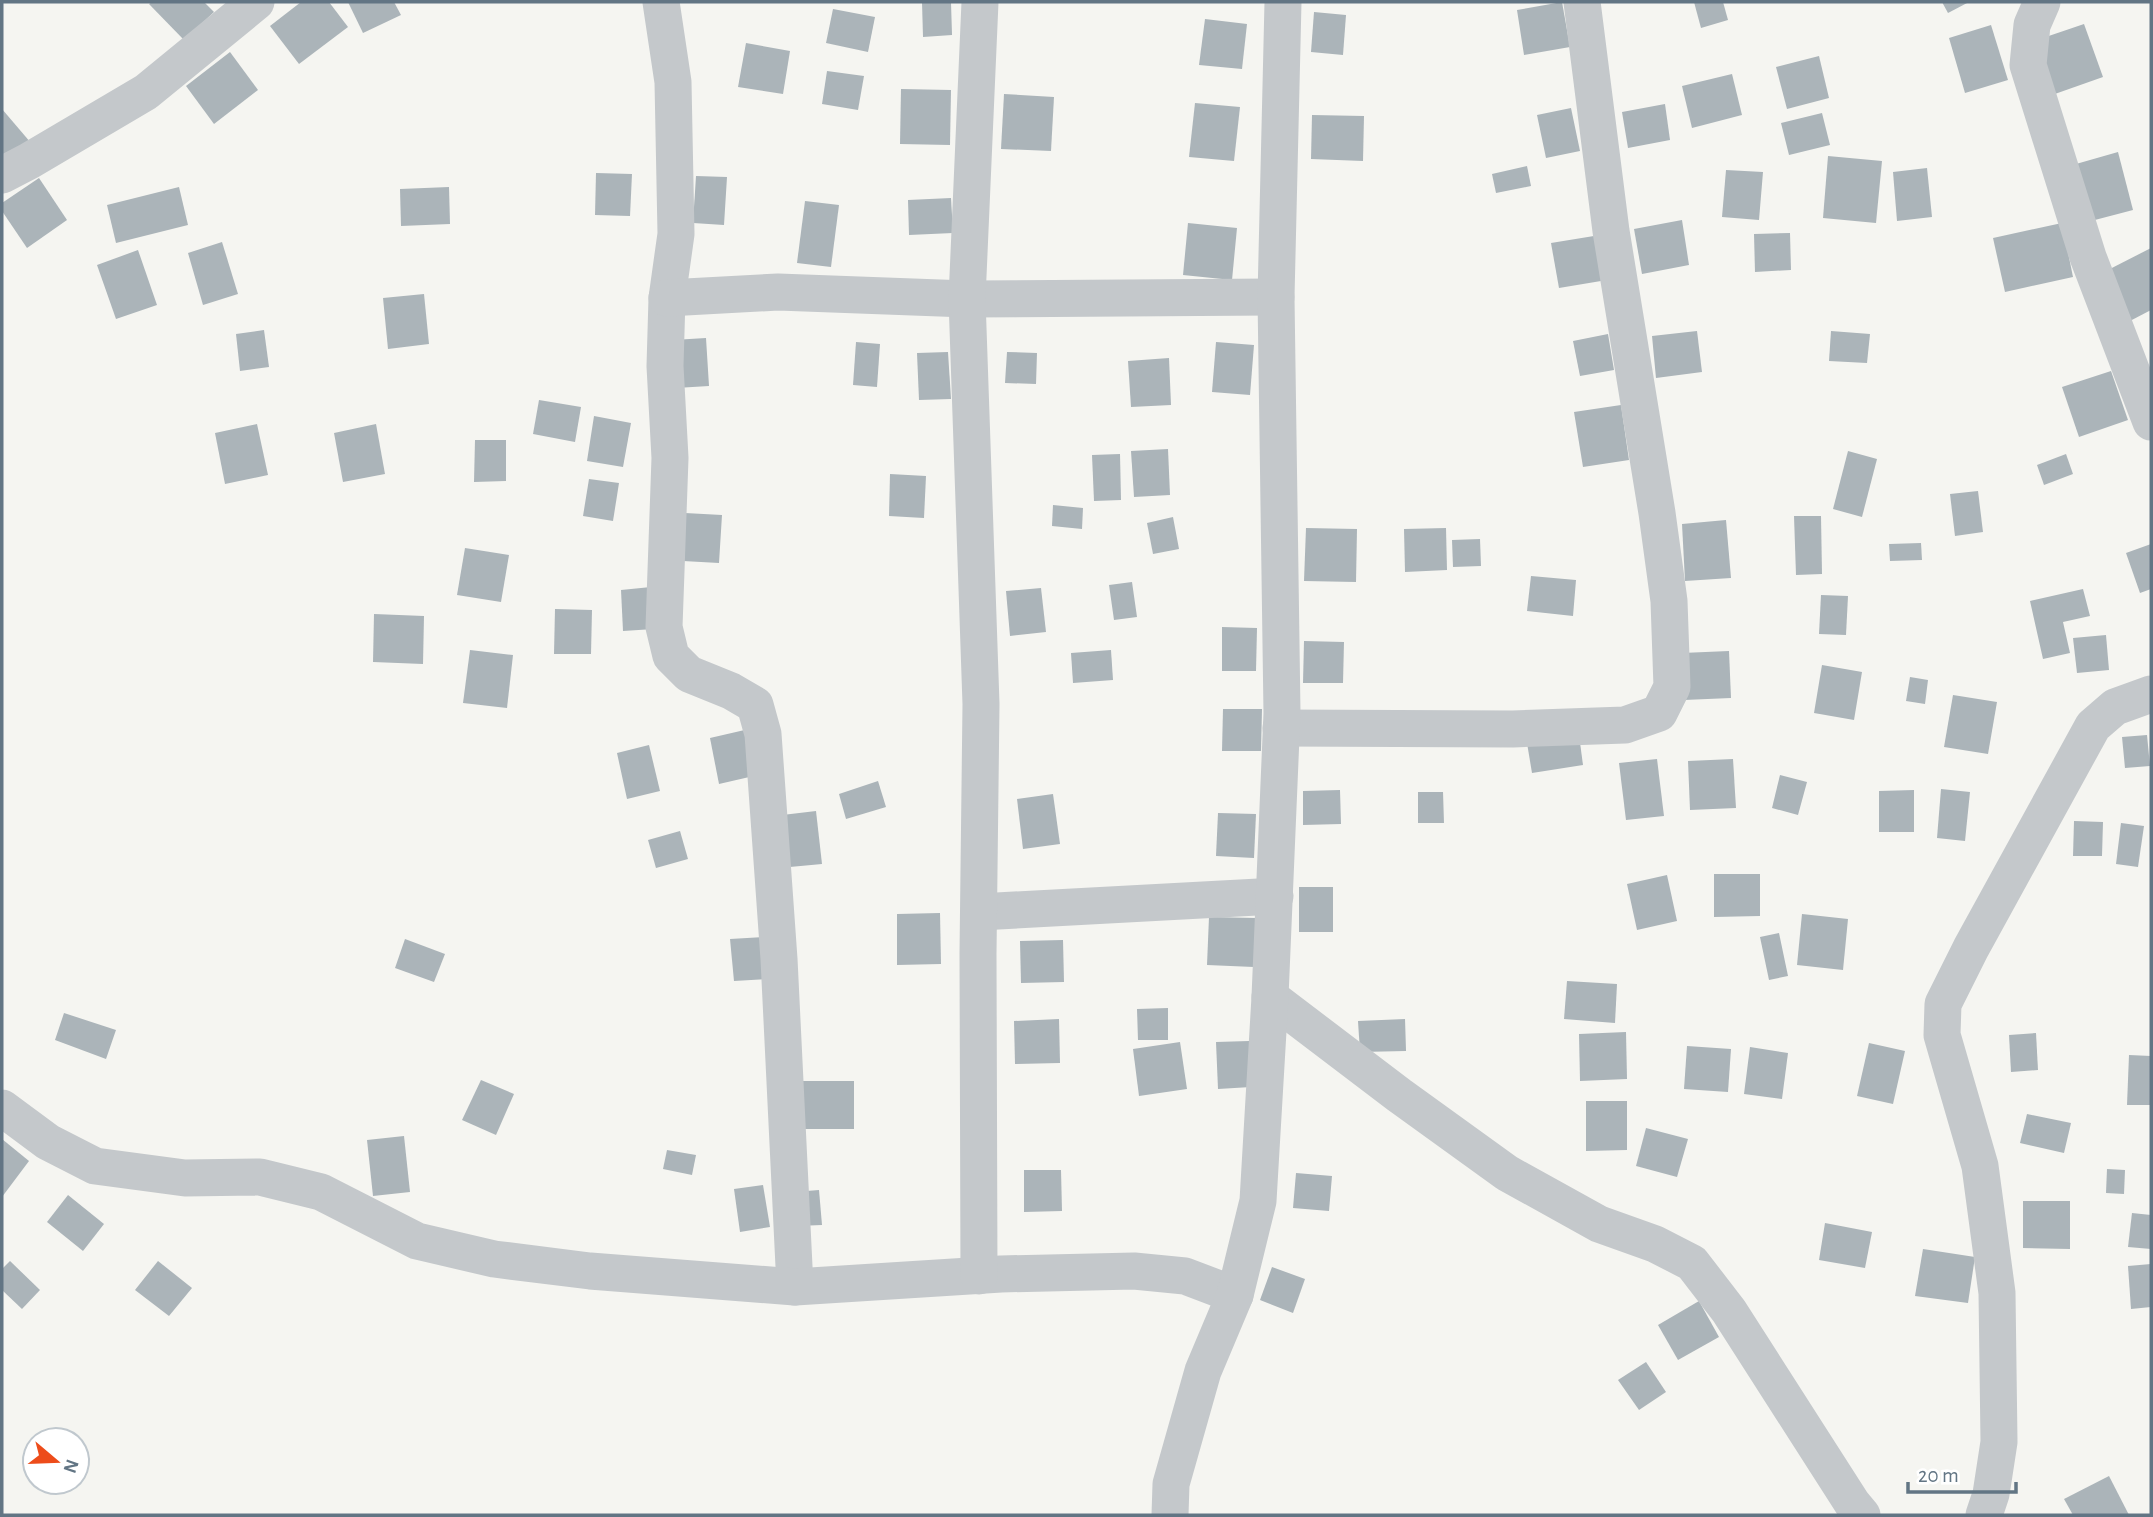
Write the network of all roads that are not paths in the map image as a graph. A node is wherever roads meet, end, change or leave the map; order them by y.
1 (256, 2) edge
2 (661, 2) edge
3 (979, 2) edge
4 (1283, 2) edge
5 (1582, 2) edge
6 (2042, 2) edge
7 (2, 175) edge
8 (1276, 297) junction
9 (667, 298) junction
10 (967, 299) junction
11 (2151, 422) edge
12 (2151, 694) edge
13 (1281, 728) junction
14 (1275, 896) junction
15 (979, 912) junction
16 (1270, 997) junction
17 (2, 1108) edge
18 (979, 1276) junction
19 (795, 1287) junction
20 (1235, 1295) junction
21 (1170, 1515) edge
22 (1862, 1515) edge
23 (1984, 1515) edge

1 - 7 street
2 - 9 street
3 - 10 street
4 - 8 street
5 - 13 street
6 - 11 street
8 - 10 street
8 - 13 street
9 - 10 street
9 - 19 street
10 - 15 street
12 - 23 street
13 - 14 street
14 - 15 street
14 - 16 street
15 - 18 street
16 - 20 street
16 - 22 street
17 - 19 street
18 - 19 street
18 - 20 street
20 - 21 street

